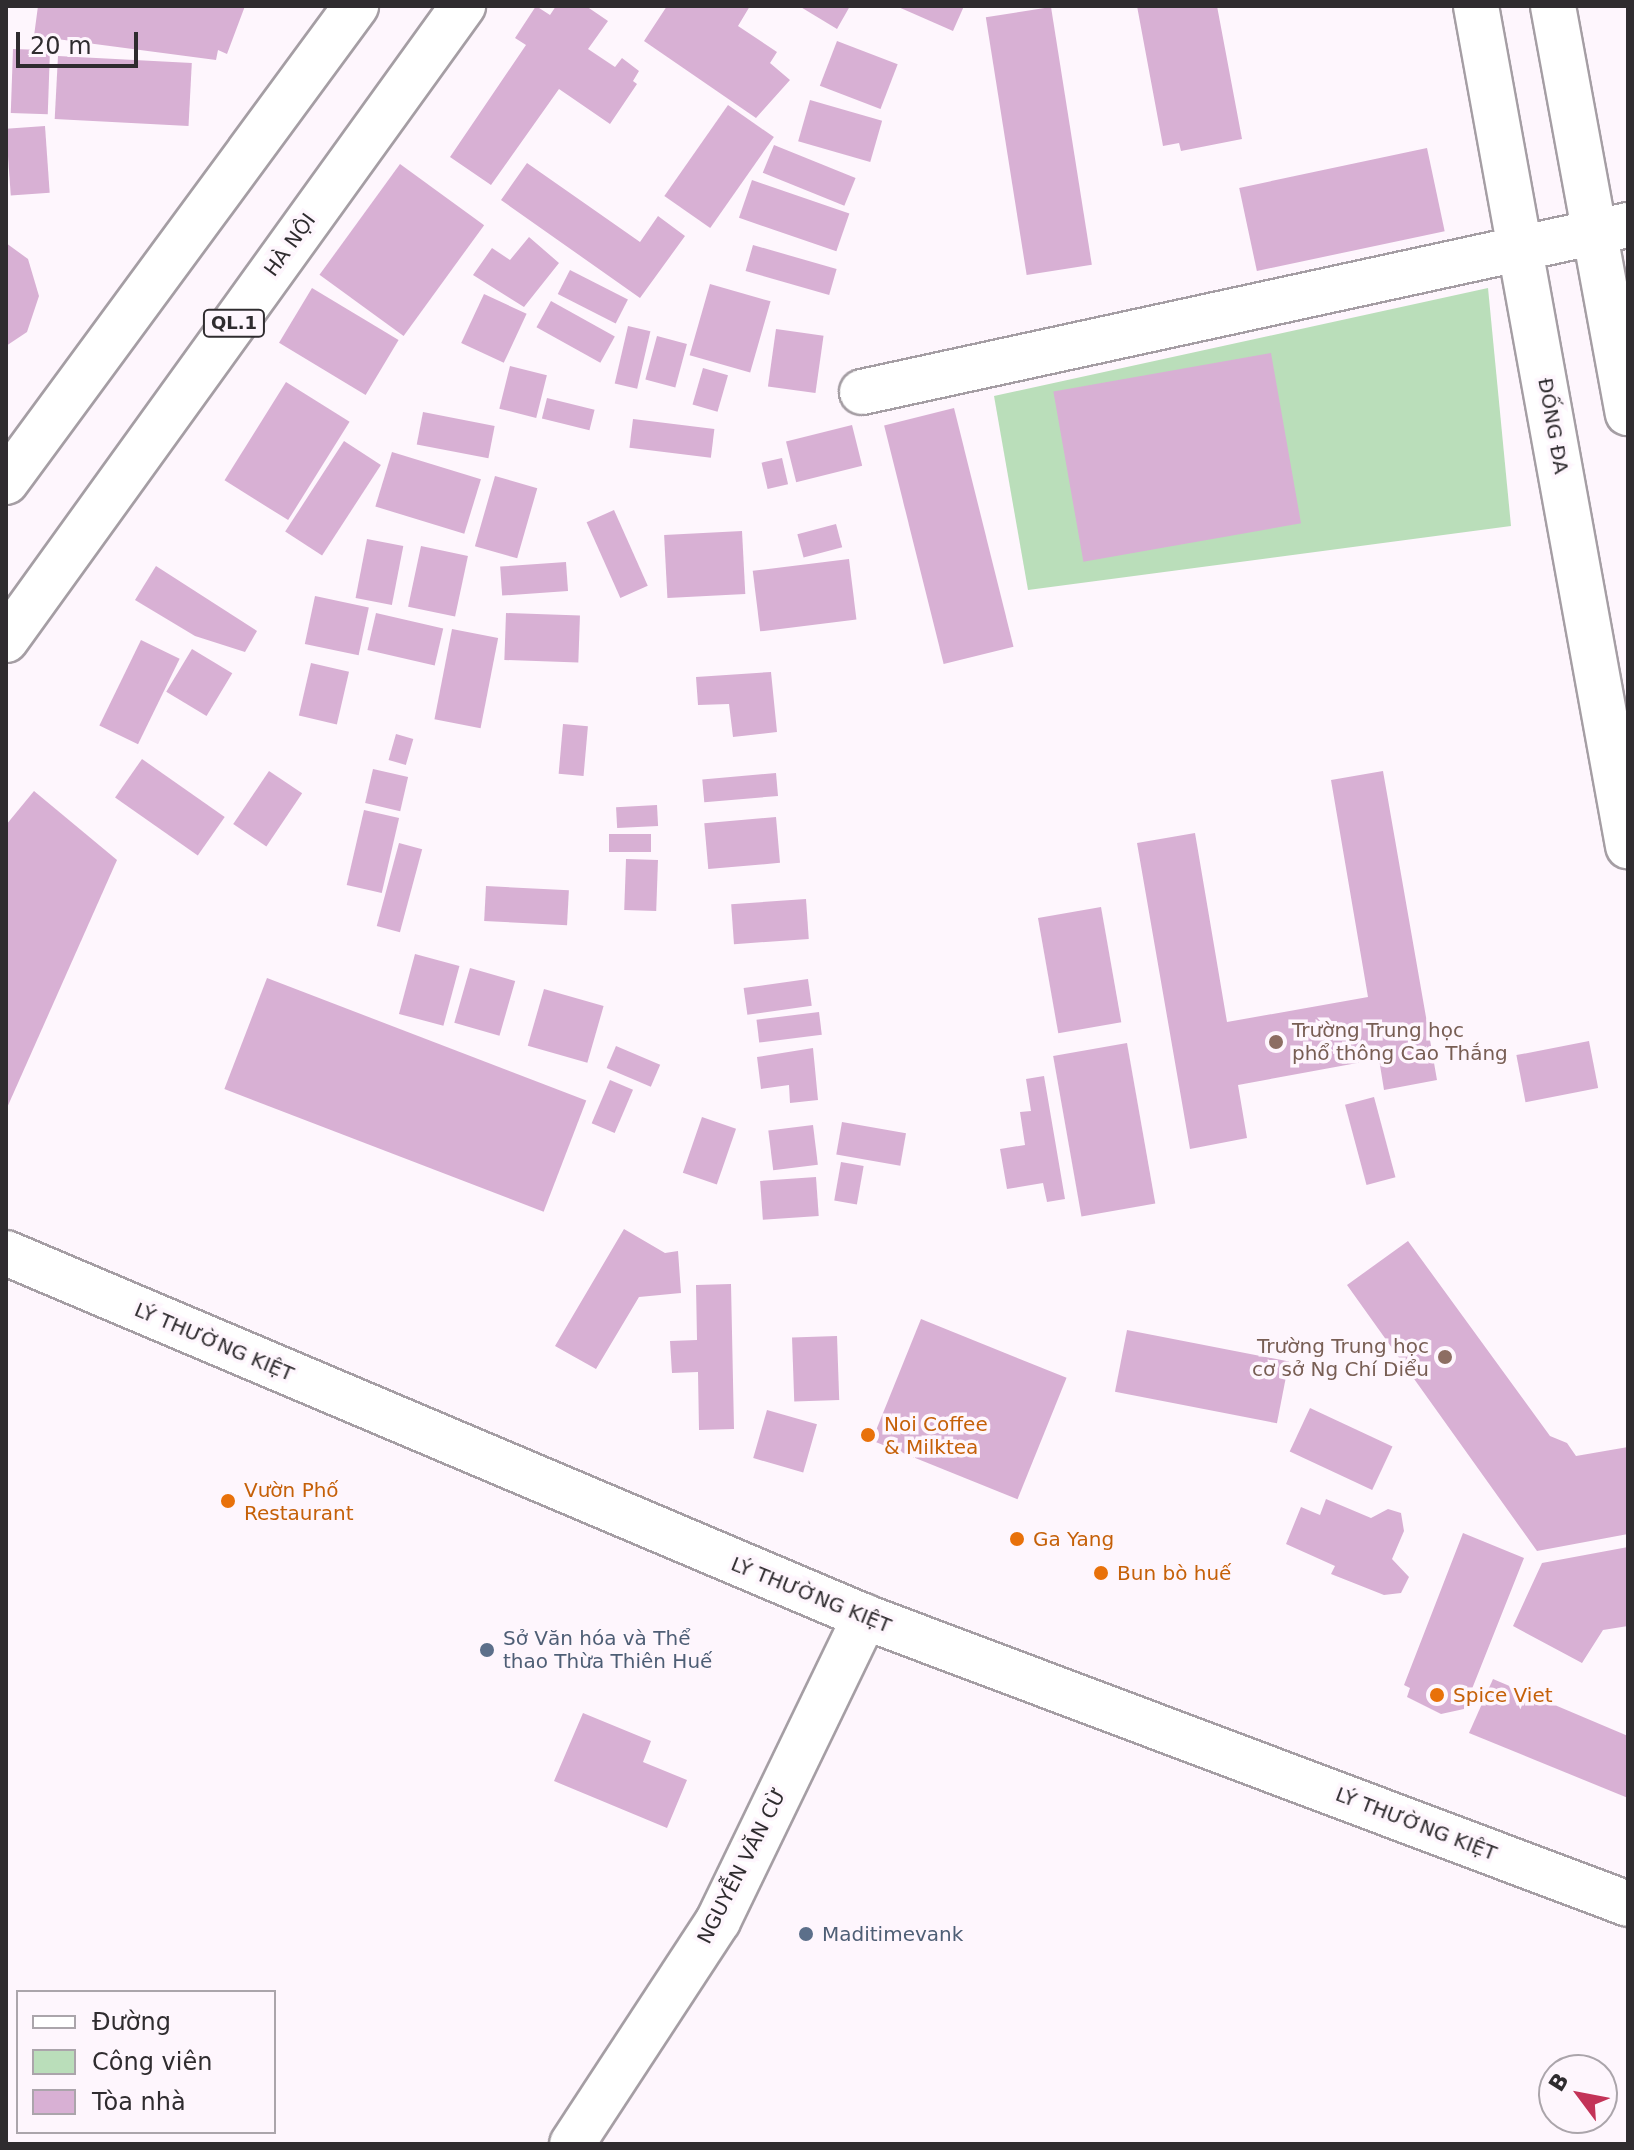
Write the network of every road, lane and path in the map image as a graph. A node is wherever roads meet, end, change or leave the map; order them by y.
1 (356, 6) edge
2 (463, 6) edge
3 (1476, 6) edge
4 (1553, 6) edge
5 (1612, 228) edge
6 (1522, 245) junction
7 (862, 392) dead end
8 (1628, 413) edge
9 (6, 482) edge
10 (6, 640) edge
11 (1628, 846) edge
12 (6, 1253) edge
13 (865, 1617) junction
14 (1628, 1904) edge
15 (572, 2144) edge

1 - 9 street
2 - 10 street, HÀ NỘI / QL.1
3 - 6 street, ĐỐNG ĐA
4 - 5 street
5 - 6 street
5 - 8 street
6 - 7 street
6 - 11 street, ĐỐNG ĐA
12 - 13 street, LÝ THƯỜNG KIỆT
13 - 14 street, LÝ THƯỜNG KIỆT
13 - 15 street, NGUYỄN VĂN CỪ

